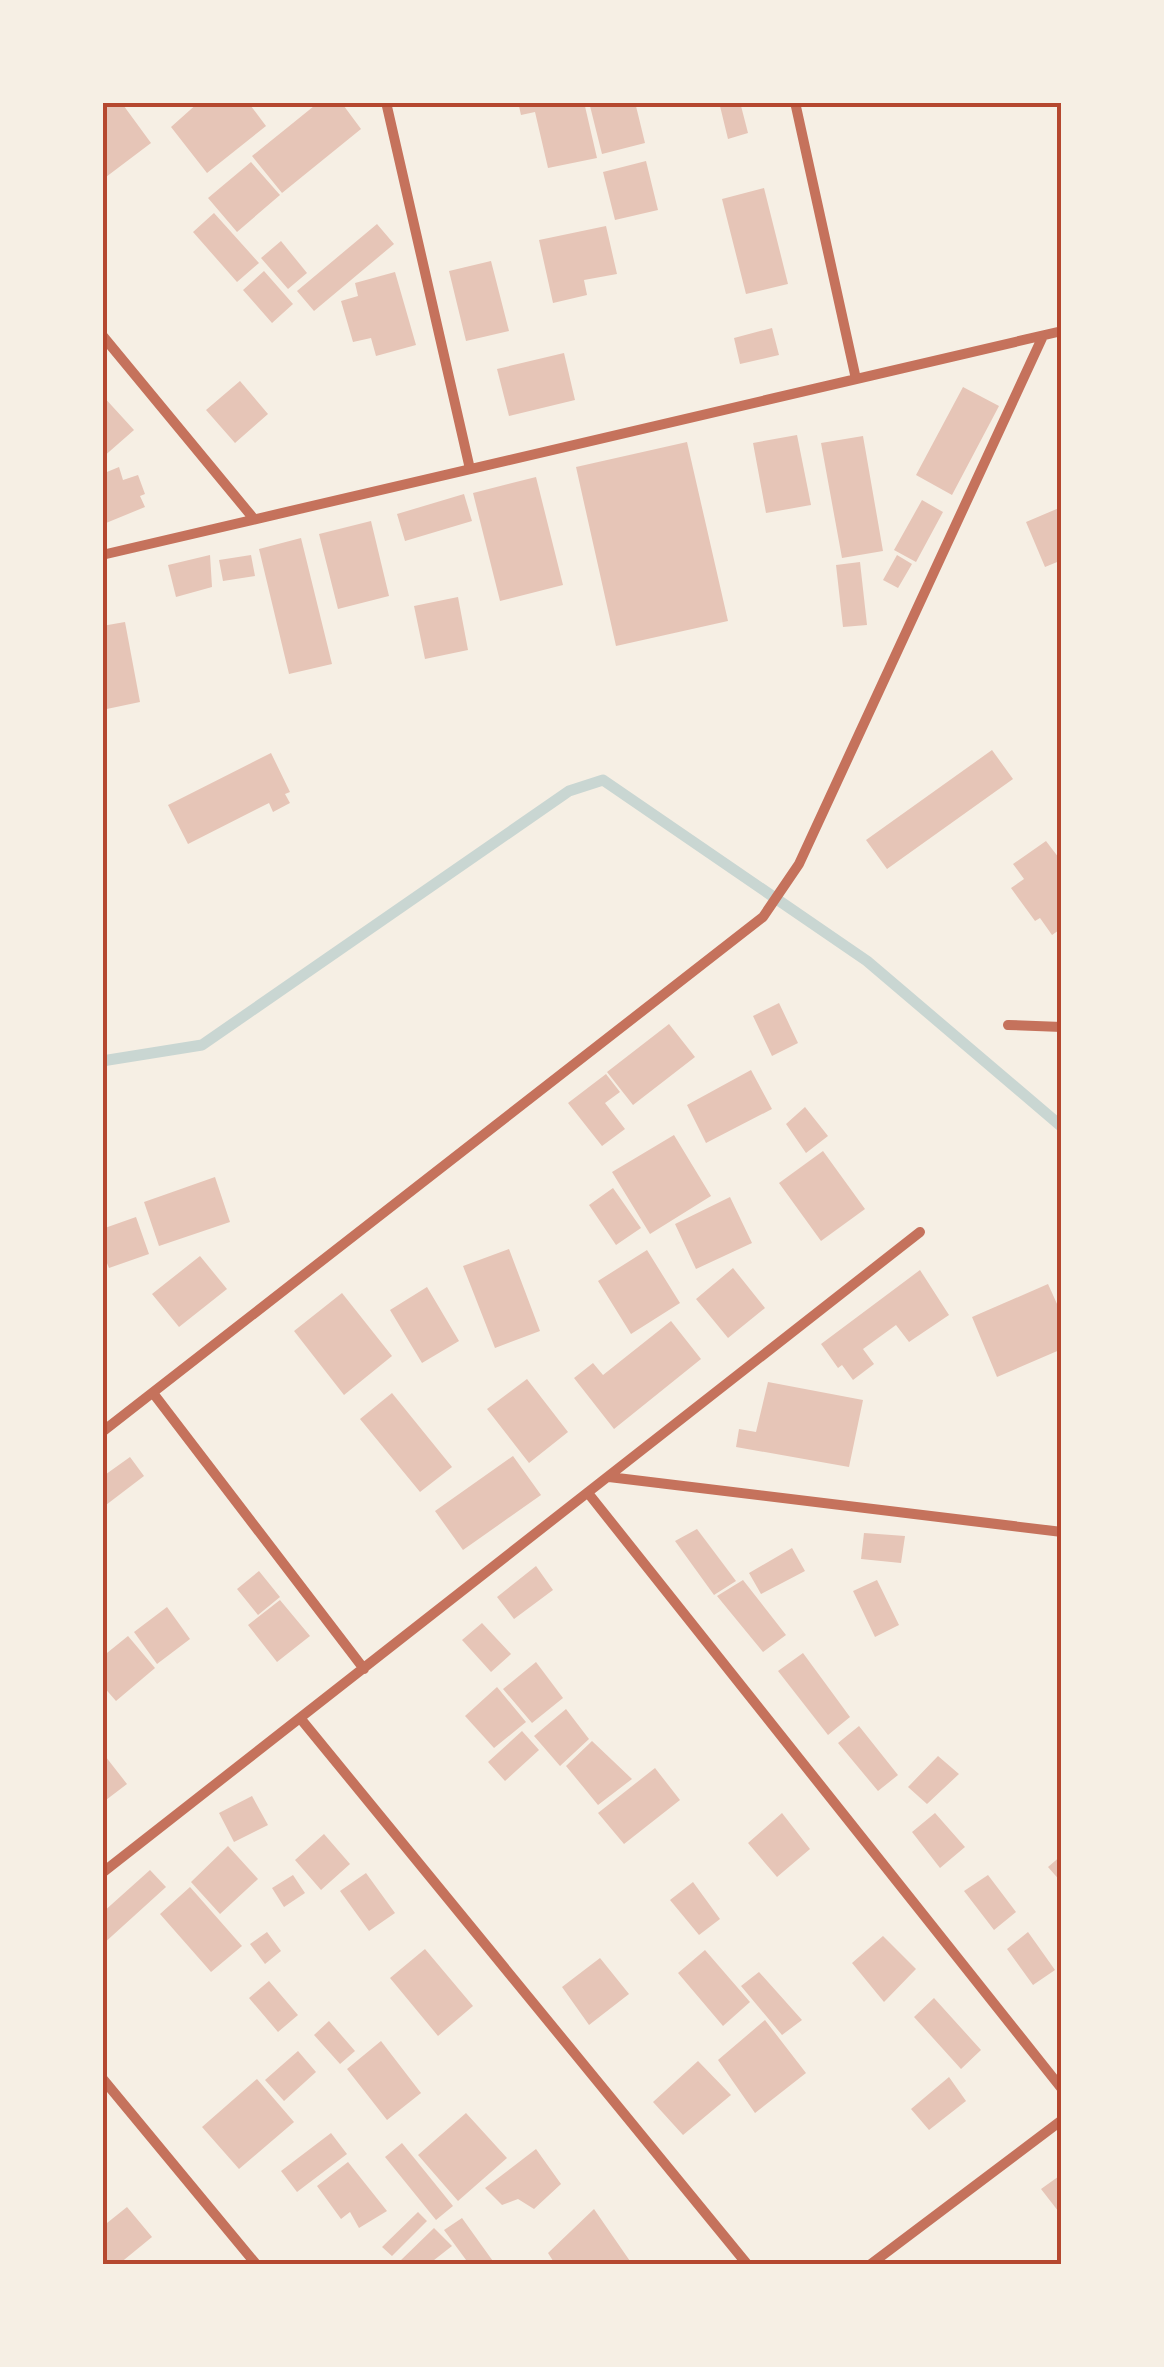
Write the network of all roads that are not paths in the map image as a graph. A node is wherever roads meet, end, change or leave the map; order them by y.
1 (386, 102) edge
2 (796, 102) edge
3 (1062, 332) edge
4 (102, 335) edge
5 (1043, 336) junction
6 (856, 379) junction
7 (470, 469) junction
8 (254, 520) junction
9 (102, 555) edge
10 (1008, 1025) dead end
11 (1062, 1027) edge
12 (920, 1232) dead end
13 (153, 1393) junction
14 (102, 1432) edge
15 (608, 1477) junction
16 (588, 1493) junction
17 (1062, 1532) edge
18 (364, 1669) junction
19 (300, 1718) junction
20 (102, 1874) edge
21 (102, 2078) edge
22 (1062, 2089) edge
23 (1062, 2120) edge
24 (256, 2264) edge
25 (747, 2264) edge
26 (871, 2264) edge

1 - 7 street
2 - 6 street
3 - 5 street
4 - 8 street
5 - 6 street
5 - 13 street
6 - 7 street
7 - 8 street
8 - 9 street
10 - 11 street
12 - 15 street
13 - 14 street
13 - 18 street
15 - 16 street
15 - 17 street
16 - 18 street
16 - 22 street
18 - 19 street
19 - 20 street
19 - 25 street
21 - 24 street
23 - 26 street

